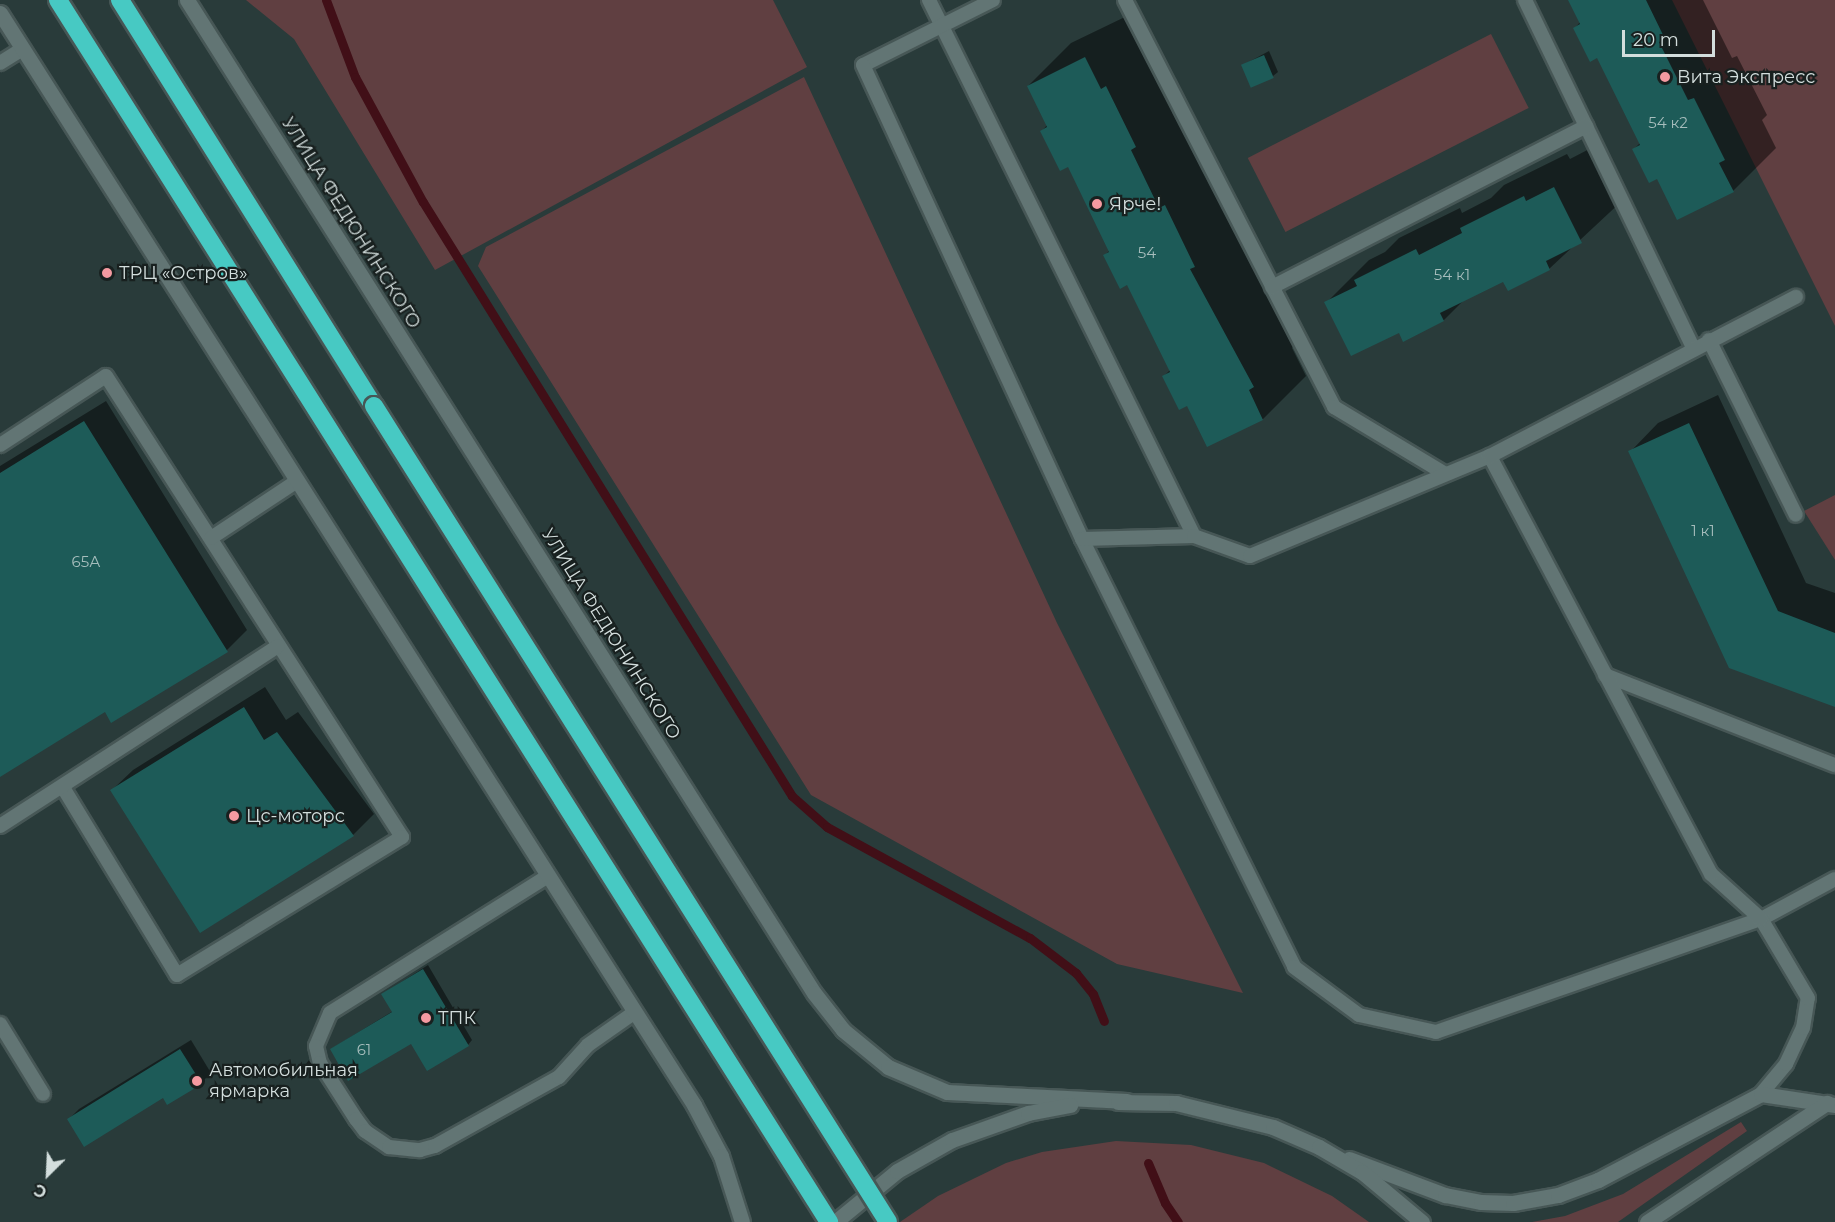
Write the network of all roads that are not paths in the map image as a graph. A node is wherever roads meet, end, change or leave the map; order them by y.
1 (58, 0) edge
2 (120, 0) edge
3 (187, 0) edge
4 (929, 0) edge
5 (993, 0) edge
6 (1125, 0) edge
7 (1525, 0) edge
8 (0, 13) edge
9 (942, 28) junction
10 (22, 49) junction
11 (0, 63) edge
12 (1586, 126) junction
13 (1272, 287) junction
14 (1796, 297) dead end
15 (1709, 340) junction
16 (1693, 347) junction
17 (0, 445) edge
18 (1490, 456) junction
19 (1444, 472) junction
20 (297, 481) junction
21 (1796, 515) dead end
22 (1194, 536) junction
23 (212, 538) junction
24 (1082, 539) junction
25 (278, 646) junction
26 (1605, 675) junction
27 (1835, 765) edge
28 (62, 786) junction
29 (0, 826) edge
30 (548, 876) junction
31 (1835, 879) edge
32 (1761, 919) junction
33 (635, 1012) junction
34 (0, 1024) edge
35 (43, 1094) dead end
36 (1761, 1094) junction
37 (1127, 1101) junction
38 (1831, 1104) edge
39 (1319, 1147) junction
40 (742, 1222) edge
41 (829, 1222) edge
42 (835, 1222) edge
43 (888, 1222) edge
44 (1422, 1222) edge
45 (1647, 1222) edge

1 - 41 highway
2 - 43 highway, bridge
3 - 37 main road, УЛИЦА ФЕДЮНИНСКОГО
4 - 9 lane
5 - 9 lane
6 - 13 lane
7 - 12 lane
8 - 10 main road
9 - 22 lane
9 - 24 lane
10 - 11 lane
10 - 20 main road
12 - 13 lane
12 - 16 lane
13 - 19 lane
14 - 15 lane
15 - 16 lane
15 - 21 lane
16 - 18 lane
17 - 23 lane
18 - 19 lane
18 - 26 lane
19 - 22 lane
20 - 23 lane
20 - 30 main road
22 - 24 lane
23 - 25 lane
24 - 32 lane
25 - 28 lane
25 - 28 lane
26 - 27 lane
26 - 32 lane
28 - 29 lane
30 - 33 main road
30 - 33 lane
31 - 32 lane
32 - 36 lane
33 - 40 main road
34 - 35 lane
36 - 38 main road
36 - 39 main road
37 - 39 main road
37 - 42 main road
38 - 45 main road
39 - 44 main road

